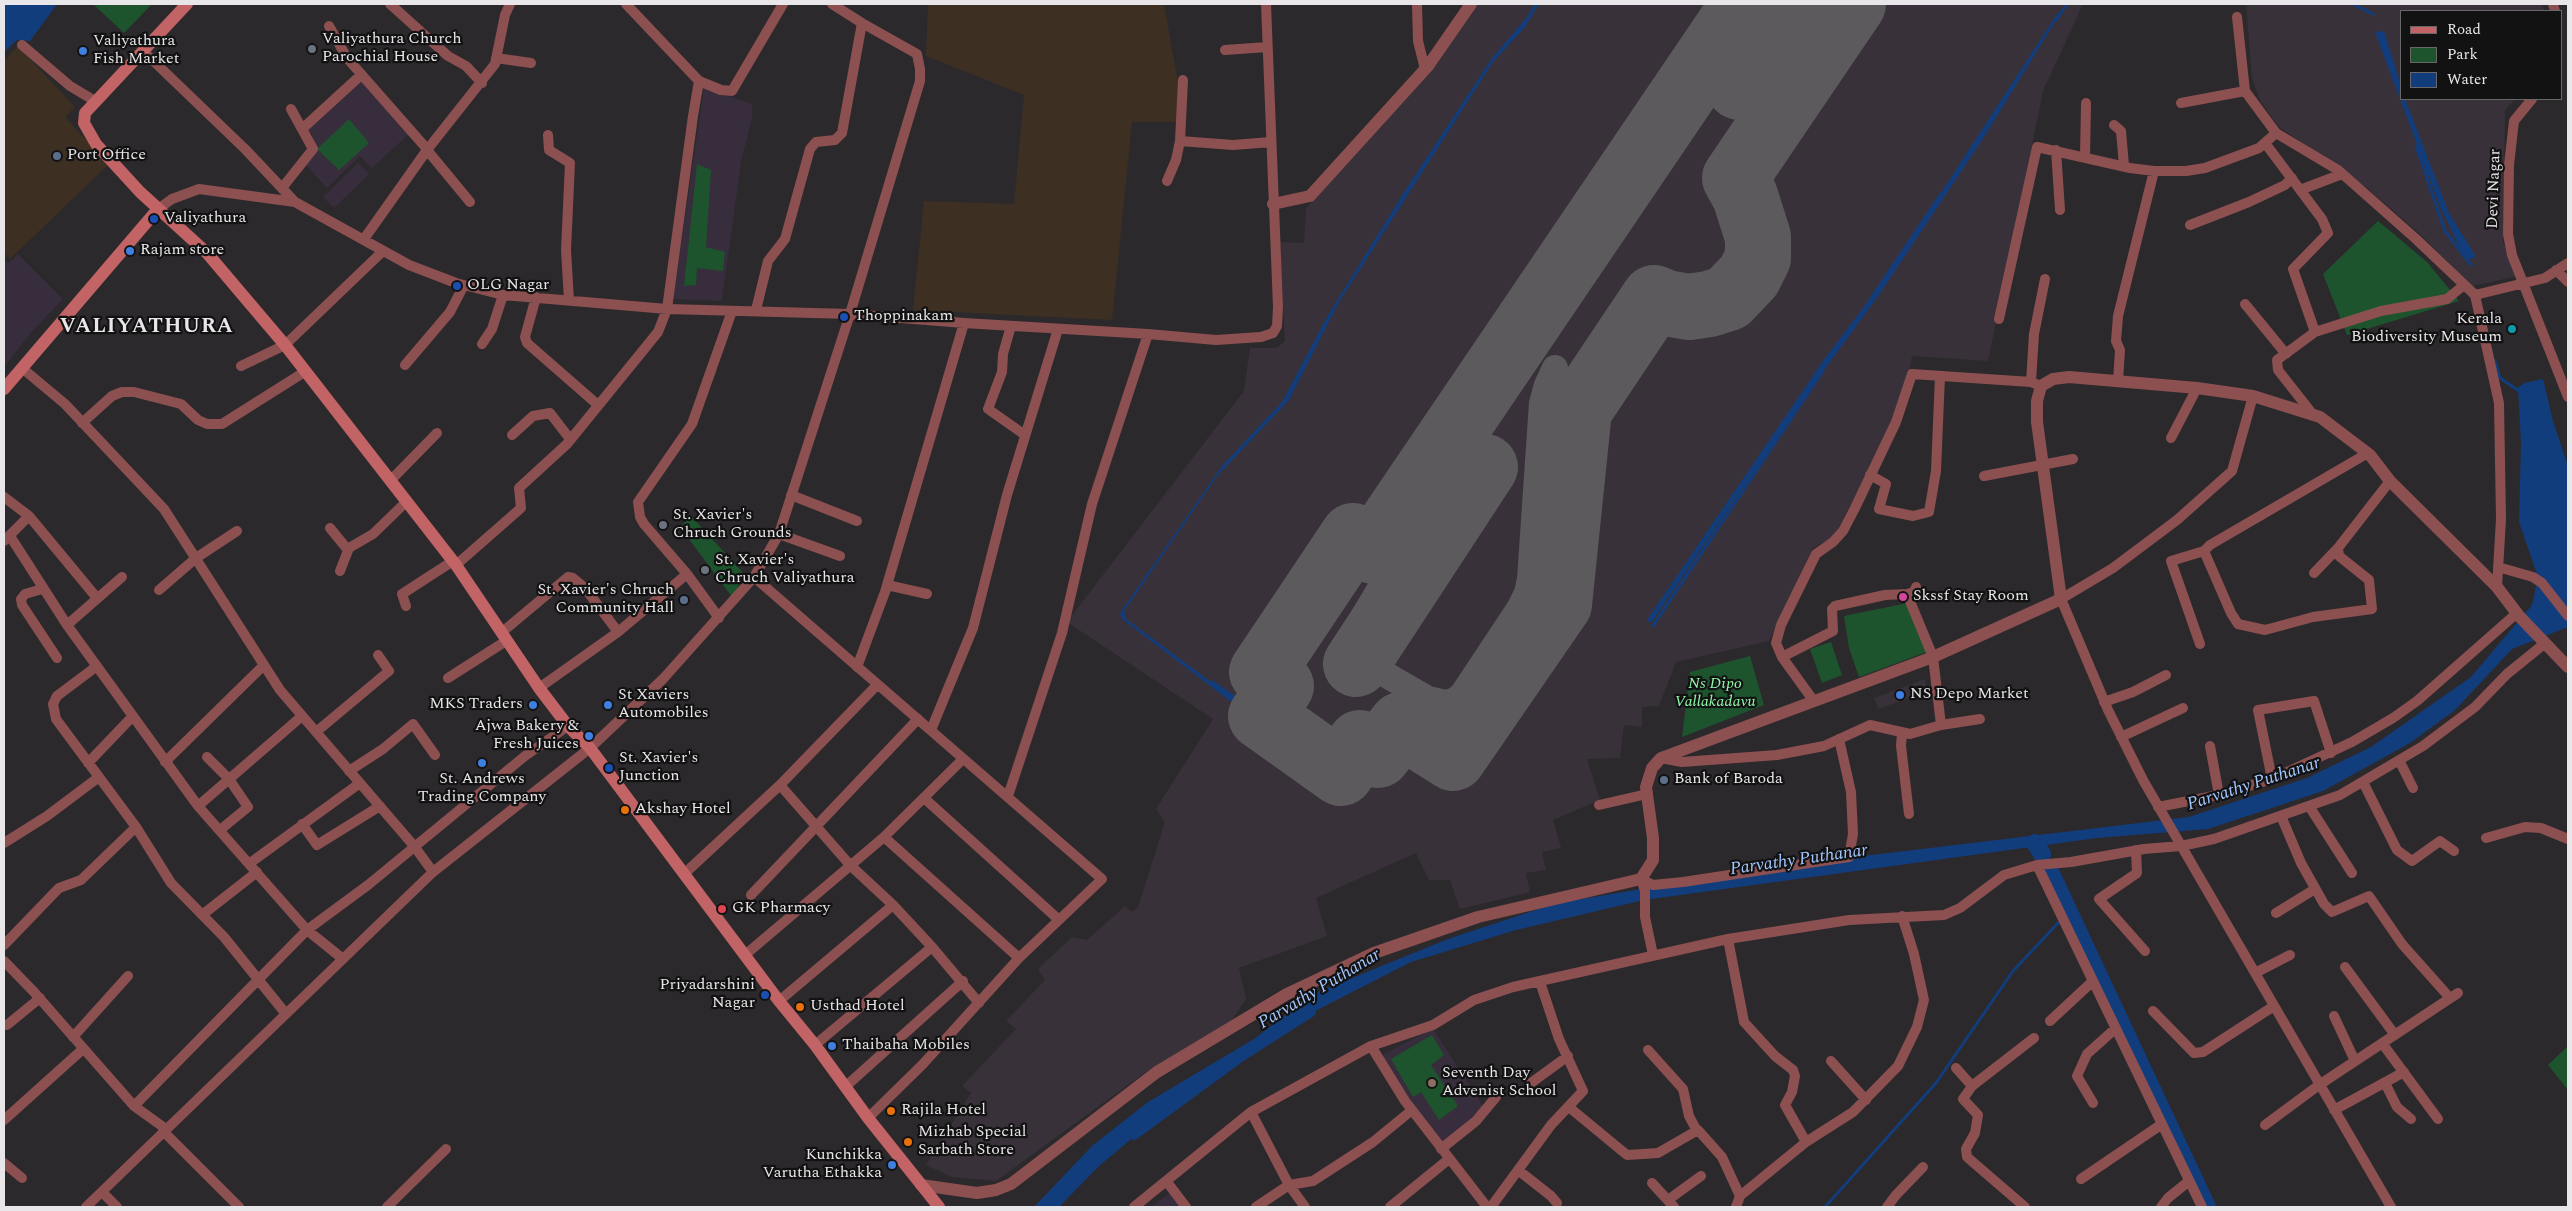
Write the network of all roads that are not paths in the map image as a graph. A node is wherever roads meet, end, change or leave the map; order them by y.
1 (187, 4) edge
2 (390, 4) edge
3 (499, 4) edge
4 (510, 4) edge
5 (626, 4) edge
6 (783, 4) edge
7 (832, 4) edge
8 (1266, 4) edge
9 (1417, 4) edge
10 (1471, 4) edge
11 (504, 15) junction
12 (2237, 17) dead end
13 (862, 23) junction
14 (329, 26) dead end
15 (22, 45) dead end
16 (1267, 47) junction
17 (1225, 50) dead end
18 (143, 51) junction
19 (496, 58) junction
20 (531, 63) dead end
21 (1425, 69) junction
22 (361, 74) junction
23 (1183, 80) dead end
24 (699, 81) junction
25 (482, 83) junction
26 (2245, 91) junction
27 (2531, 100) edge
28 (95, 101) junction
29 (2086, 103) dead end
30 (2181, 103) dead end
31 (291, 108) dead end
32 (2114, 125) dead end
33 (302, 129) junction
34 (2276, 134) junction
35 (548, 135) dead end
36 (1180, 141) junction
37 (1270, 142) junction
38 (2265, 143) junction
39 (427, 150) junction
40 (2056, 150) junction
41 (2085, 156) junction
42 (2124, 166) junction
43 (2154, 171) junction
44 (2342, 174) junction
45 (2292, 178) junction
46 (1167, 180) dead end
47 (282, 188) junction
48 (2300, 190) junction
49 (295, 202) junction
50 (470, 202) dead end
51 (1273, 204) junction
52 (158, 209) junction
53 (2060, 210) dead end
54 (2190, 225) dead end
55 (364, 239) junction
56 (383, 251) junction
57 (2568, 263) edge
58 (2556, 270) junction
59 (2046, 279) dead end
60 (2568, 282) edge
61 (2525, 284) junction
62 (464, 285) junction
63 (2464, 285) junction
64 (503, 295) junction
65 (2475, 295) junction
66 (536, 297) junction
67 (569, 300) junction
68 (2245, 304) dead end
69 (666, 309) junction
70 (756, 310) junction
71 (732, 311) junction
72 (850, 314) junction
73 (1999, 319) dead end
74 (964, 323) junction
75 (1011, 326) junction
76 (1058, 329) junction
77 (2315, 332) junction
78 (1148, 334) junction
79 (482, 344) dead end
80 (285, 345) junction
81 (2286, 354) junction
82 (405, 365) dead end
83 (241, 366) dead end
84 (22, 368) junction
85 (306, 371) junction
86 (1940, 376) junction
87 (2118, 382) junction
88 (2036, 384) junction
89 (2197, 388) junction
90 (4, 389) edge
91 (2253, 396) junction
92 (2568, 396) edge
93 (598, 405) junction
94 (2311, 412) junction
95 (82, 423) junction
96 (438, 433) dead end
97 (1025, 434) junction
98 (512, 435) dead end
99 (2172, 438) dead end
100 (570, 439) junction
101 (2368, 453) junction
102 (2073, 459) dead end
103 (2043, 463) junction
104 (1870, 475) junction
105 (1984, 476) dead end
106 (390, 481) junction
107 (2390, 481) junction
108 (791, 495) junction
109 (4, 497) edge
110 (406, 502) junction
111 (28, 516) junction
112 (857, 521) dead end
113 (330, 528) dead end
114 (238, 531) dead end
115 (779, 534) junction
116 (7, 538) edge
117 (2338, 548) junction
118 (348, 550) junction
119 (2204, 551) junction
120 (840, 556) dead end
121 (196, 558) junction
122 (454, 563) junction
123 (2498, 567) junction
124 (340, 572) dead end
125 (2314, 573) dead end
126 (687, 574) junction
127 (122, 577) dead end
128 (754, 577) junction
129 (887, 585) junction
130 (1916, 587) dead end
131 (2497, 587) junction
132 (42, 589) junction
133 (159, 590) dead end
134 (927, 594) dead end
135 (1907, 594) junction
136 (97, 598) junction
137 (2061, 599) junction
138 (406, 606) dead end
139 (2518, 615) junction
140 (2568, 616) edge
141 (719, 618) junction
142 (67, 625) junction
143 (618, 632) junction
144 (503, 636) junction
145 (2543, 642) junction
146 (2200, 644) dead end
147 (378, 655) dead end
148 (1782, 657) junction
149 (1933, 657) junction
150 (57, 658) dead end
151 (264, 665) junction
152 (97, 666) junction
153 (858, 667) junction
154 (2568, 667) edge
155 (2166, 675) dead end
156 (448, 678) dead end
157 (877, 685) junction
158 (539, 688) junction
159 (1813, 700) junction
160 (2104, 702) junction
161 (2183, 708) dead end
162 (302, 716) junction
163 (132, 717) junction
164 (918, 719) junction
165 (1980, 719) dead end
166 (1941, 725) junction
167 (568, 726) junction
168 (931, 730) junction
169 (316, 732) junction
170 (1902, 732) junction
171 (2121, 737) junction
172 (1839, 739) junction
173 (2210, 746) dead end
174 (590, 748) junction
175 (2331, 753) junction
176 (435, 755) dead end
177 (207, 758) dead end
178 (1661, 758) junction
179 (963, 759) junction
180 (2399, 760) junction
181 (165, 762) junction
182 (88, 763) junction
183 (349, 771) junction
184 (100, 777) junction
185 (229, 779) junction
186 (2272, 779) junction
187 (2363, 782) junction
188 (360, 783) junction
189 (780, 785) junction
190 (2413, 788) dead end
191 (1646, 794) junction
192 (2219, 795) junction
193 (1008, 796) junction
194 (924, 798) junction
195 (1599, 805) dead end
196 (198, 806) junction
197 (380, 806) junction
198 (2309, 806) junction
199 (2158, 807) junction
200 (1909, 814) dead end
201 (2281, 816) junction
202 (302, 824) junction
203 (817, 824) junction
204 (136, 827) junction
205 (220, 830) junction
206 (884, 837) junction
207 (2486, 838) dead end
208 (2568, 839) edge
209 (4, 842) edge
210 (2179, 842) junction
211 (414, 846) junction
212 (2136, 850) junction
213 (2454, 851) dead end
214 (250, 863) junction
215 (850, 865) junction
216 (2037, 865) junction
217 (257, 872) junction
218 (433, 872) junction
219 (2352, 873) dead end
220 (684, 874) junction
221 (1641, 878) junction
222 (2315, 888) junction
223 (751, 895) dead end
224 (893, 905) junction
225 (2276, 913) dead end
226 (202, 915) junction
227 (1902, 916) junction
228 (1058, 920) junction
229 (306, 930) junction
230 (1728, 939) junction
231 (4, 945) edge
232 (932, 947) junction
233 (2144, 951) dead end
234 (745, 955) junction
235 (1653, 955) junction
236 (2290, 955) dead end
237 (1019, 958) junction
238 (343, 959) junction
239 (4, 961) edge
240 (2345, 967) dead end
241 (2255, 973) junction
242 (128, 976) dead end
243 (260, 979) junction
244 (963, 981) junction
245 (2093, 981) junction
246 (1540, 982) junction
247 (40, 998) junction
248 (779, 1001) junction
249 (979, 1003) junction
250 (2274, 1006) junction
251 (2153, 1011) dead end
252 (286, 1014) junction
253 (2334, 1016) dead end
254 (2050, 1021) dead end
255 (7, 1025) dead end
256 (2116, 1028) junction
257 (2394, 1035) junction
258 (73, 1037) junction
259 (2034, 1038) dead end
260 (2382, 1043) junction
261 (815, 1045) junction
262 (1371, 1046) junction
263 (83, 1049) junction
264 (1648, 1050) dead end
265 (1568, 1056) junction
266 (1831, 1061) dead end
267 (2355, 1061) junction
268 (1956, 1068) dead end
269 (2404, 1072) junction
270 (1531, 1083) dead end
271 (2385, 1083) junction
272 (2319, 1085) junction
273 (1972, 1086) junction
274 (845, 1087) junction
275 (1496, 1098) dead end
276 (1866, 1100) junction
277 (2093, 1103) dead end
278 (134, 1106) junction
279 (1570, 1108) junction
280 (1412, 1110) junction
281 (2334, 1110) junction
282 (1251, 1112) junction
283 (868, 1118) junction
284 (2411, 1119) dead end
285 (2438, 1119) dead end
286 (4, 1120) edge
287 (2162, 1124) junction
288 (2265, 1125) dead end
289 (165, 1130) junction
290 (1697, 1131) junction
291 (1806, 1142) junction
292 (446, 1149) dead end
293 (1442, 1149) junction
294 (1449, 1159) junction
295 (4, 1163) edge
296 (1923, 1167) dead end
297 (1518, 1170) junction
298 (1702, 1176) dead end
299 (22, 1178) dead end
300 (2082, 1179) dead end
301 (2189, 1181) junction
302 (1167, 1182) junction
303 (1652, 1183) dead end
304 (922, 1185) junction
305 (1289, 1185) junction
306 (102, 1192) junction
307 (1740, 1196) junction
308 (1557, 1203) dead end
309 (1671, 1204) edge
310 (86, 1207) edge
311 (117, 1207) edge
312 (239, 1207) edge
313 (387, 1207) edge
314 (939, 1207) edge
315 (1134, 1207) edge
316 (1186, 1207) edge
317 (1256, 1207) edge
318 (1305, 1207) edge
319 (1390, 1207) edge
320 (1487, 1207) edge
321 (1492, 1207) edge
322 (1736, 1207) edge
323 (1887, 1207) edge
324 (2025, 1207) edge
325 (2162, 1207) edge
326 (2202, 1207) edge
327 (2391, 1207) edge

1 - 18 main road
2 - 25 street
3 - 11 street
4 - 11 street
5 - 24 street
6 - 24 street
7 - 13 street
8 - 16 street
9 - 21 street
10 - 21 street
11 - 19 street
12 - 26 street
13 - 70 street
13 - 72 street
14 - 22 street
15 - 28 street
16 - 17 street
16 - 37 street
18 - 28 main road
18 - 47 street
19 - 20 street
19 - 25 street
21 - 51 street
22 - 33 street
22 - 39 street
23 - 36 street
24 - 69 street
25 - 39 street
26 - 30 street
26 - 34 street
27 - 61 street, Devi Nagar
28 - 52 main road
29 - 41 street
31 - 33 street
32 - 42 street
33 - 47 street
34 - 38 street
34 - 44 street
35 - 67 street
36 - 37 street
36 - 46 street
37 - 51 street
38 - 43 street
38 - 45 street
39 - 50 street
39 - 55 street
40 - 41 street
40 - 53 street
40 - 73 street
41 - 42 street
42 - 43 street
43 - 87 street
44 - 48 street
44 - 63 street
45 - 48 street
45 - 54 street
47 - 49 street
48 - 77 street
49 - 52 street
49 - 55 street
51 - 78 street
52 - 80 main road
52 - 84 main road
55 - 56 street
56 - 62 street
56 - 80 street
57 - 58 street
58 - 60 street
58 - 61 street
59 - 88 street
61 - 65 street
61 - 92 street, Devi Nagar
62 - 64 street
62 - 82 street
63 - 65 street
63 - 77 street
64 - 66 street
64 - 79 street
65 - 123 street
66 - 67 street
66 - 93 street
67 - 69 street
68 - 81 street
69 - 71 street
69 - 93 street
70 - 71 street
70 - 72 street
71 - 126 street
72 - 74 street
72 - 108 street
74 - 75 street
74 - 129 street
75 - 76 street
75 - 97 street
76 - 78 street
76 - 97 street
77 - 81 street
78 - 193 street
80 - 83 street
80 - 85 main road
81 - 94 street
84 - 90 main road
84 - 95 street
85 - 95 street
85 - 106 main road
86 - 88 street
86 - 104 street
86 - 104 street
87 - 88 street
87 - 89 street
88 - 103 street
89 - 91 street
89 - 99 street
91 - 94 street
91 - 137 street
93 - 100 street
94 - 101 street
95 - 121 street
96 - 106 street
97 - 168 street
98 - 100 street
100 - 122 street
101 - 107 street
101 - 119 street
102 - 103 street
103 - 105 street
103 - 137 street
104 - 148 street
106 - 110 main road
107 - 117 street
107 - 131 street
108 - 112 street
108 - 115 street
109 - 111 street
110 - 118 street
110 - 122 main road
111 - 116 street
111 - 136 street
113 - 118 street
114 - 121 street
115 - 120 street
115 - 128 street
116 - 132 street
117 - 119 street
117 - 125 street
118 - 124 street
119 - 146 street
121 - 133 street
121 - 151 street
122 - 138 street
122 - 144 main road
123 - 131 street
123 - 140 street
126 - 141 street
126 - 143 street
127 - 136 street
128 - 141 street
128 - 153 street
129 - 134 street
129 - 153 street
130 - 135 street
131 - 139 street
132 - 142 street
132 - 150 street
135 - 148 street
135 - 149 street
136 - 142 street
137 - 149 street
137 - 160 street
139 - 145 street
139 - 175 street
141 - 174 street
142 - 152 street
143 - 144 street
143 - 158 street
144 - 156 street
144 - 158 main road
145 - 154 street
145 - 180 street
147 - 169 street
148 - 159 street
149 - 159 street
149 - 166 street
151 - 162 street
151 - 181 street
152 - 163 street
152 - 182 street
153 - 157 street
155 - 160 street
157 - 164 street
157 - 189 street
158 - 167 main road
159 - 178 street
160 - 171 street
161 - 171 street
162 - 169 street
162 - 185 street
163 - 181 street
163 - 182 street
164 - 168 street
164 - 203 street
165 - 166 street
166 - 170 street
167 - 174 main road
167 - 211 street
168 - 179 street
169 - 183 street
170 - 172 street
170 - 200 street
171 - 199 street
172 - 178 street
172 - 221 street
173 - 192 street
174 - 218 street
174 - 220 main road
175 - 186 street
175 - 186 street
176 - 183 street
177 - 185 street
178 - 191 street
179 - 193 street
179 - 194 street
180 - 187 street
180 - 190 street
181 - 196 street
182 - 184 street
183 - 188 street
184 - 204 street
184 - 209 street
185 - 196 street
185 - 205 street
186 - 192 street
187 - 198 street
187 - 213 street
188 - 197 street
188 - 202 street
189 - 203 street
189 - 220 street
191 - 195 street
191 - 221 street
192 - 199 street
193 - 228 street
194 - 206 street
194 - 228 street
196 - 205 street
197 - 202 street
197 - 211 street
198 - 201 street
198 - 219 street
199 - 210 street
201 - 210 street
201 - 222 street
202 - 214 street
203 - 215 street
203 - 223 street
204 - 226 street
204 - 231 street
205 - 214 street
206 - 215 street
206 - 237 street
207 - 208 street
210 - 212 street
210 - 241 street
211 - 218 street
211 - 229 street
212 - 216 street
212 - 233 street
214 - 217 street
215 - 224 street
215 - 234 street
216 - 227 street
216 - 245 street
217 - 226 street
217 - 229 street
218 - 238 street
220 - 234 main road
221 - 235 street
221 - 304 street
222 - 225 street
222 - 257 street
224 - 232 street
224 - 248 street
226 - 243 street
227 - 230 street
227 - 276 street
228 - 237 street
229 - 238 street
229 - 243 street
230 - 235 street
230 - 291 street
232 - 244 street
232 - 261 street
234 - 248 main road
235 - 246 street
236 - 241 street
237 - 249 street
238 - 252 street
239 - 247 street
240 - 257 street
241 - 250 street
242 - 258 street
243 - 252 street
243 - 278 street
244 - 249 street
244 - 274 street
245 - 254 street
245 - 256 street
246 - 262 street
246 - 265 street
247 - 255 street
247 - 258 street
248 - 261 main road
249 - 283 street
250 - 251 street
250 - 272 street
252 - 289 street
253 - 267 street
256 - 277 street
256 - 287 street
257 - 260 street
258 - 263 street
259 - 273 street
260 - 267 street
260 - 269 street
261 - 274 main road
262 - 280 street
262 - 282 street
263 - 278 street
263 - 286 street
264 - 290 street
265 - 270 street
265 - 279 street
266 - 276 street
267 - 272 street
268 - 273 street
269 - 271 street
269 - 285 street
271 - 281 street
271 - 284 street
272 - 281 street
272 - 288 street
273 - 324 street
274 - 283 main road
275 - 293 street
276 - 291 street
278 - 289 street
279 - 290 street
279 - 297 street
280 - 293 street
280 - 305 street
281 - 327 street
282 - 302 street
282 - 305 street
283 - 304 main road
287 - 300 street
287 - 301 street
289 - 306 street
289 - 312 street
290 - 307 street
291 - 307 street
292 - 313 street
293 - 294 street
294 - 319 street
294 - 320 street
295 - 299 street
296 - 323 street
297 - 308 street
297 - 321 street
298 - 309 street
301 - 325 street
301 - 326 street
302 - 315 street
302 - 316 street
303 - 309 street
304 - 314 main road
305 - 317 street
305 - 318 street
306 - 310 street
306 - 311 street
307 - 322 street

